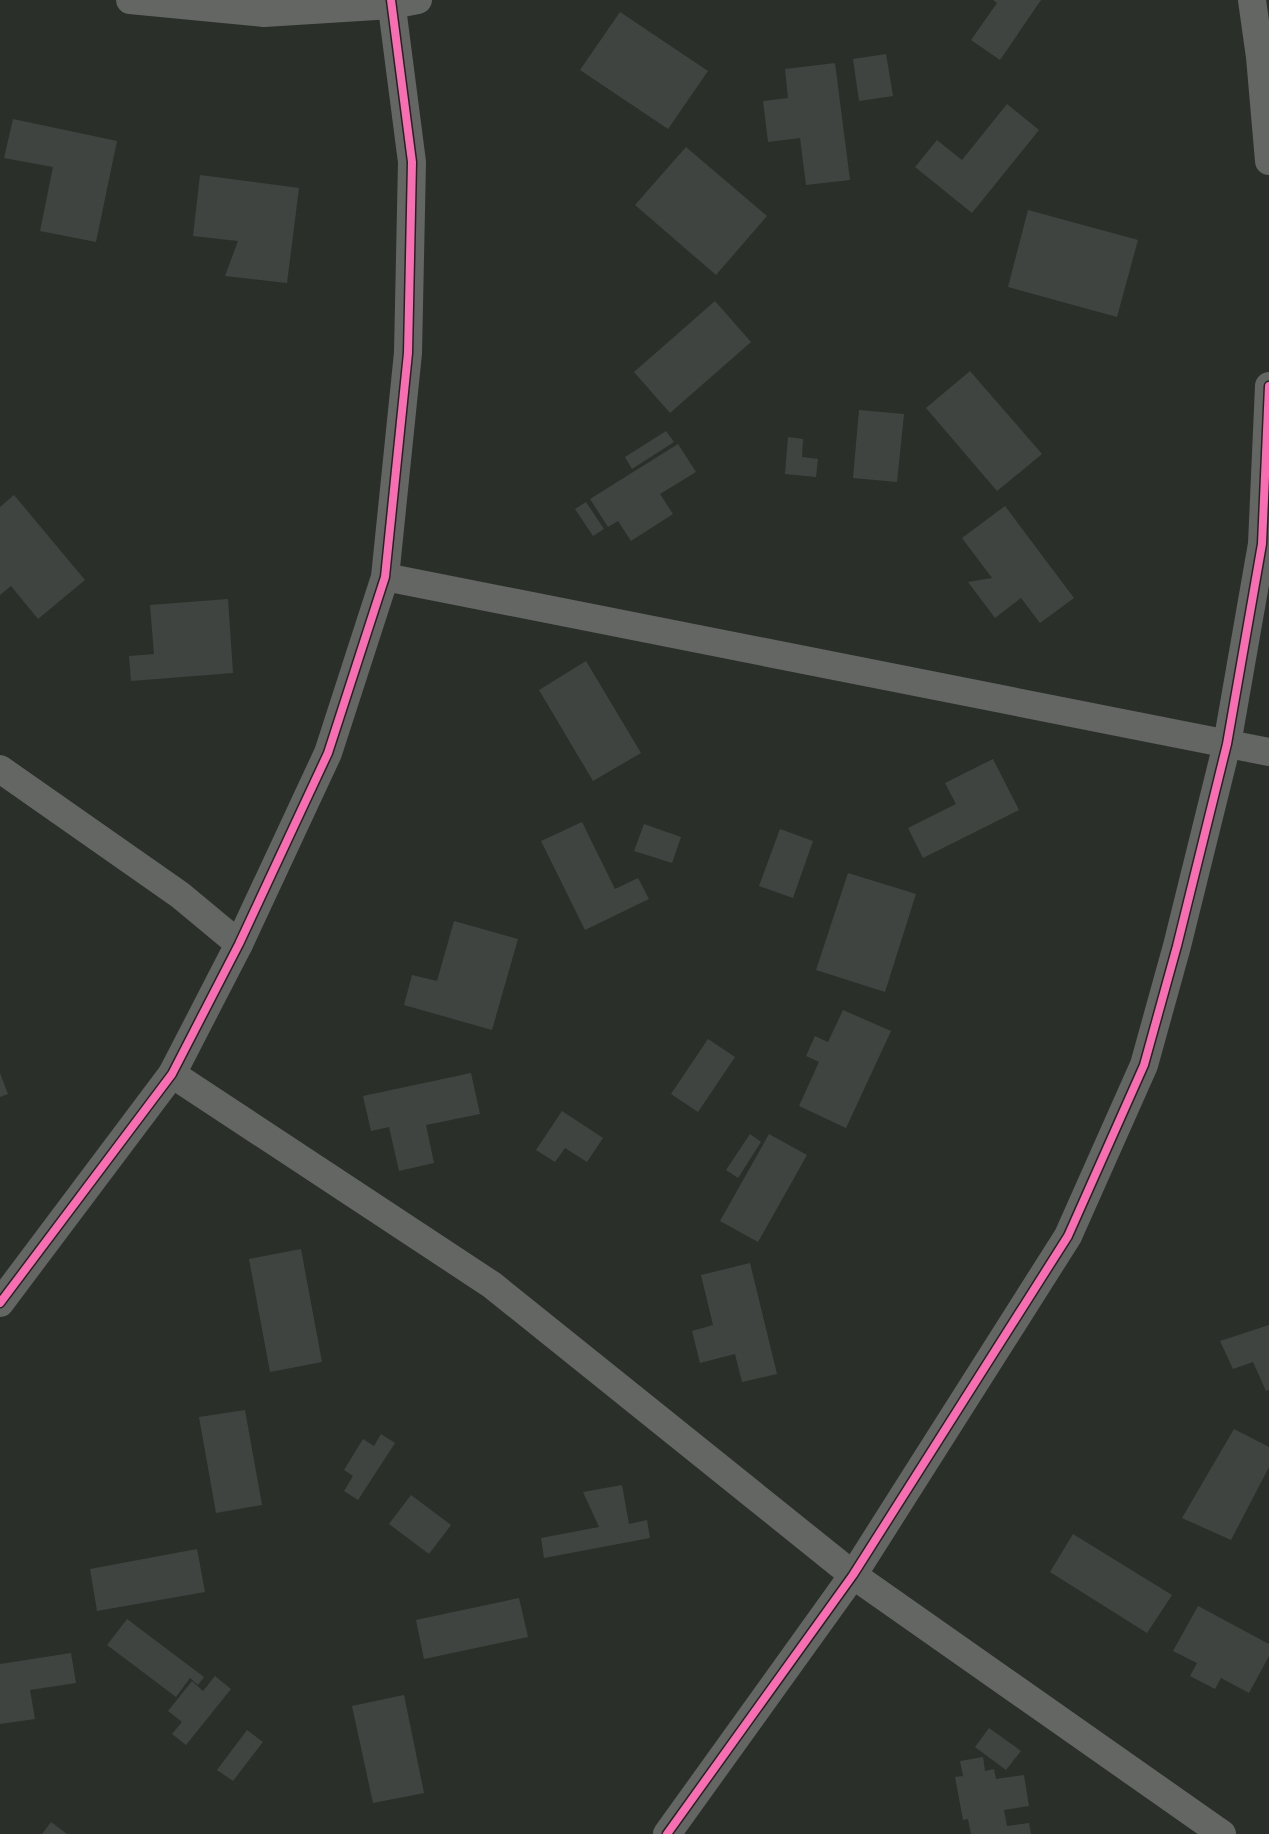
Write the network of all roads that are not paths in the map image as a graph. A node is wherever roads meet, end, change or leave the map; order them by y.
1 (130, 0) edge
2 (1252, 0) edge
3 (400, 2) edge
4 (1269, 161) edge
5 (1269, 386) edge
6 (385, 577) junction
7 (1227, 744) junction
8 (1269, 752) edge
9 (0, 769) edge
10 (239, 944) junction
11 (172, 1074) junction
12 (0, 1303) edge
13 (853, 1575) junction
14 (668, 1834) edge
15 (1222, 1834) edge

1 - 3 street
2 - 4 street
3 - 6 street
5 - 7 street
6 - 7 street
6 - 10 street
7 - 8 street
7 - 13 street
9 - 10 street
10 - 11 street
11 - 12 street
11 - 13 street
13 - 14 street
13 - 15 street

